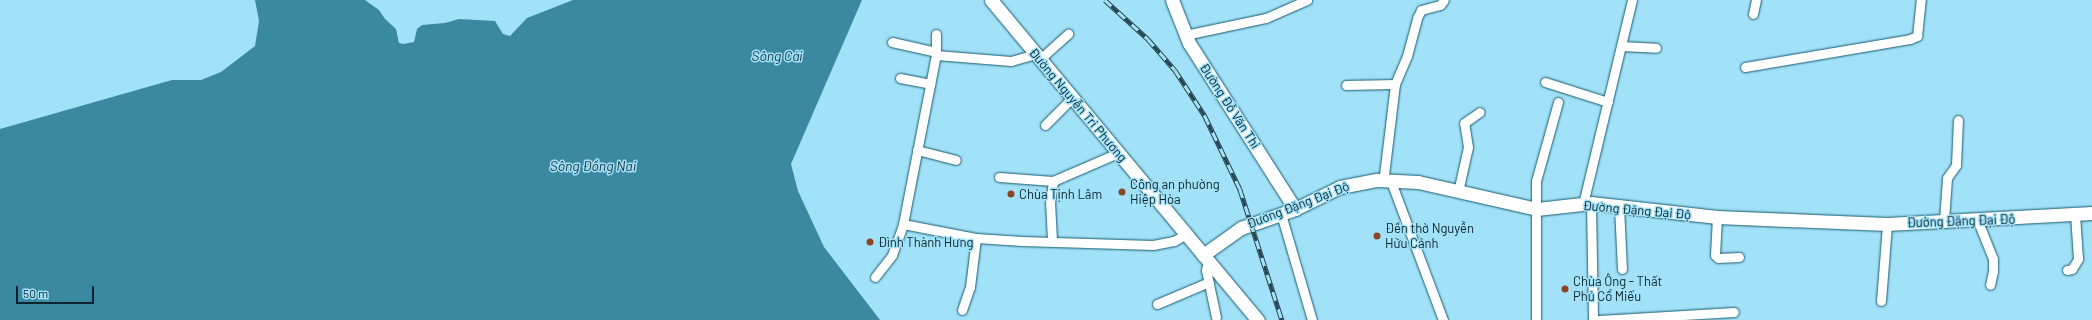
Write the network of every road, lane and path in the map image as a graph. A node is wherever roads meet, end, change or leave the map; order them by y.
1 (991, 0) edge
2 (1172, 0) edge
3 (1307, 0) edge
4 (1444, 0) edge
5 (1632, 0) edge
6 (1756, 0) edge
7 (1921, 0) edge
8 (1753, 14) dead end
9 (936, 34) dead end
10 (1068, 34) dead end
11 (1185, 35) junction
12 (892, 42) dead end
13 (1621, 46) junction
14 (1656, 48) dead end
15 (936, 53) junction
16 (1038, 57) junction
17 (1745, 67) dead end
18 (900, 78) dead end
19 (1545, 82) dead end
20 (930, 84) junction
21 (1395, 84) junction
22 (1346, 85) dead end
23 (1072, 98) junction
24 (1558, 102) dead end
25 (1608, 102) junction
26 (1480, 112) dead end
27 (1958, 120) dead end
28 (1045, 125) dead end
29 (917, 150) junction
30 (1118, 153) junction
31 (956, 160) dead end
32 (999, 177) dead end
33 (1387, 177) junction
34 (1053, 181) junction
35 (1458, 192) junction
36 (1587, 204) junction
37 (1620, 206) junction
38 (1295, 209) junction
39 (1537, 209) junction
40 (2092, 213) edge
41 (1281, 214) junction
42 (2075, 214) junction
43 (1717, 218) junction
44 (1977, 219) junction
45 (1944, 220) junction
46 (903, 224) junction
47 (1887, 224) junction
48 (1186, 234) junction
49 (976, 238) junction
50 (1052, 240) junction
51 (1739, 257) dead end
52 (1206, 258) junction
53 (1622, 269) dead end
54 (2067, 270) dead end
55 (875, 277) dead end
56 (1209, 282) junction
57 (1990, 285) dead end
58 (1881, 301) dead end
59 (1157, 304) dead end
60 (962, 310) dead end
61 (1734, 312) dead end
62 (1216, 317) dead end
63 (1258, 320) edge
64 (1312, 320) edge
65 (1443, 320) edge
66 (1536, 320) edge
67 (1593, 320) edge
68 (1599, 320) edge

1 - 16 street, Đường Nguyễn Tri Phương
2 - 11 street, Đường Đỗ Văn Thi
3 - 11 street
4 - 21 street
5 - 13 street
6 - 8 street
7 - 17 street
9 - 15 street
10 - 16 street
11 - 38 street, Đường Đỗ Văn Thi
12 - 15 street
13 - 14 street
13 - 25 street
15 - 16 street
15 - 20 street
16 - 23 street, Đường Nguyễn Tri Phương
18 - 20 street
19 - 25 street
20 - 29 street
21 - 22 street
21 - 33 street
23 - 28 street
23 - 30 street, Đường Nguyễn Tri Phương
24 - 39 street
25 - 36 street
26 - 35 street
27 - 45 street
29 - 31 street
29 - 46 street
30 - 34 street
30 - 48 street, Đường Nguyễn Tri Phương
32 - 34 street
33 - 35 street, Đường Đặng Đại Độ
33 - 38 street, Đường Đặng Đại Độ
33 - 65 street
34 - 50 street
35 - 39 street, Đường Đặng Đại Độ
36 - 37 street, Đường Đặng Đại Độ
36 - 39 street, Đường Đặng Đại Độ
36 - 67 street
37 - 43 street, Đường Đặng Đại Độ
37 - 53 street
38 - 41 street, Đường Đặng Đại Độ
39 - 66 street
40 - 42 street, Đường Đặng Đại Độ
41 - 52 street, Đường Đặng Đại Độ
41 - 64 street
42 - 44 street, Đường Đặng Đại Độ
42 - 54 street
43 - 47 street, Đường Đặng Đại Độ
43 - 51 street
44 - 45 street, Đường Đặng Đại Độ
44 - 57 street
45 - 47 street, Đường Đặng Đại Độ
46 - 49 street
46 - 55 street
47 - 58 street
48 - 50 street
48 - 52 street, Đường Nguyễn Tri Phương
49 - 50 street
49 - 60 street
52 - 56 street
52 - 63 street, Đường Nguyễn Tri Phương
56 - 59 street
56 - 62 street
61 - 68 street

